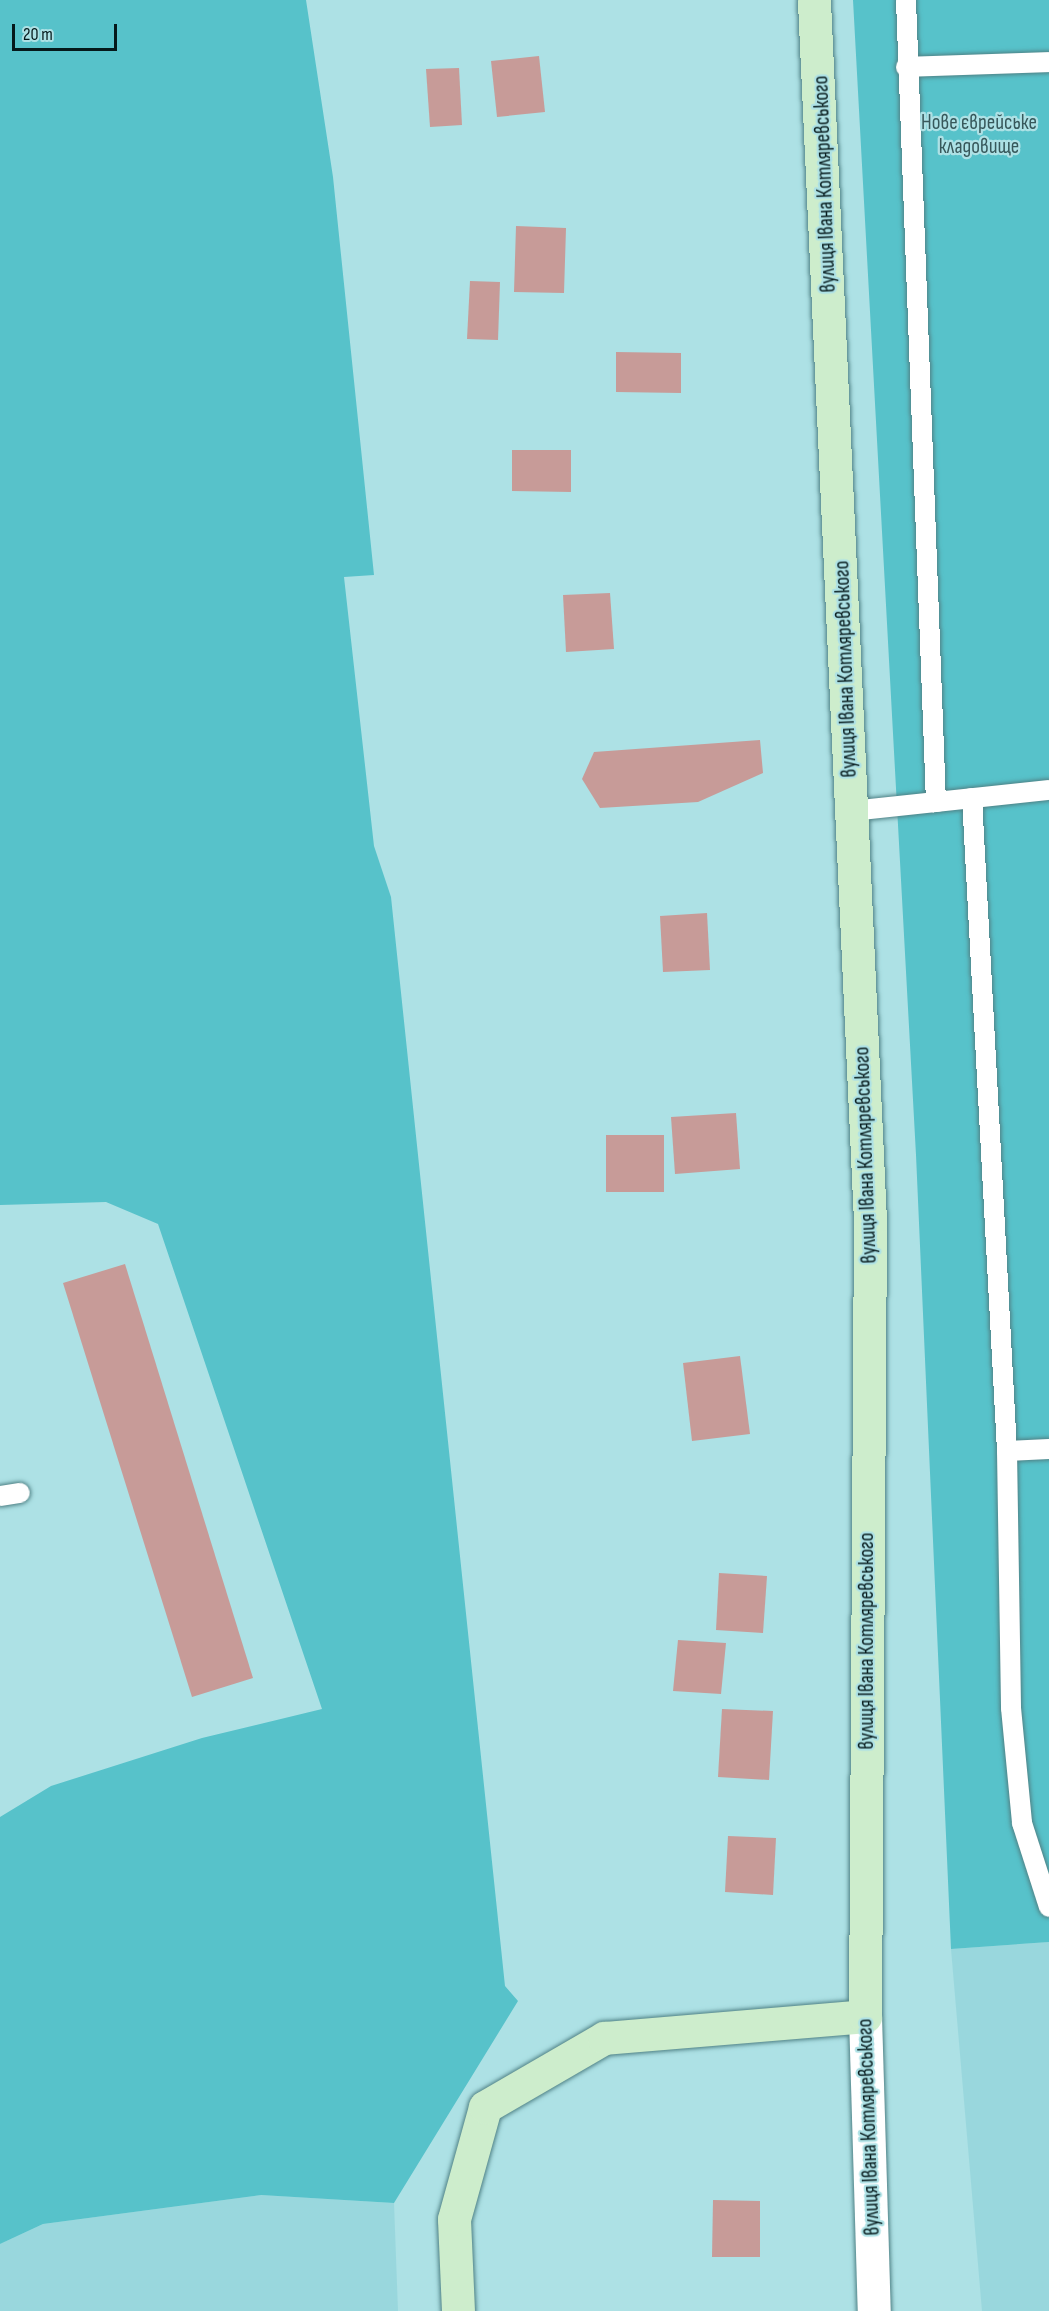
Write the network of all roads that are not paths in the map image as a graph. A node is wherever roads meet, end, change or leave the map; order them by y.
1 (814, 0) edge
2 (906, 0) edge
3 (1049, 62) edge
4 (906, 67) junction
5 (1049, 790) edge
6 (972, 798) junction
7 (936, 802) junction
8 (852, 811) junction
9 (1049, 1449) edge
10 (1007, 1451) junction
11 (20, 1493) dead end
12 (0, 1496) edge
13 (1049, 1907) edge
14 (865, 2016) junction
15 (458, 2311) edge
16 (874, 2311) edge

1 - 8 street, вулиця Івана Котляревського
2 - 4 lane
3 - 4 lane
4 - 7 lane
5 - 6 lane
6 - 7 lane
6 - 10 lane
7 - 8 lane
8 - 14 street, вулиця Івана Котляревського
9 - 10 lane
10 - 13 lane
11 - 12 lane
14 - 15 street
14 - 16 street, вулиця Івана Котляревського

